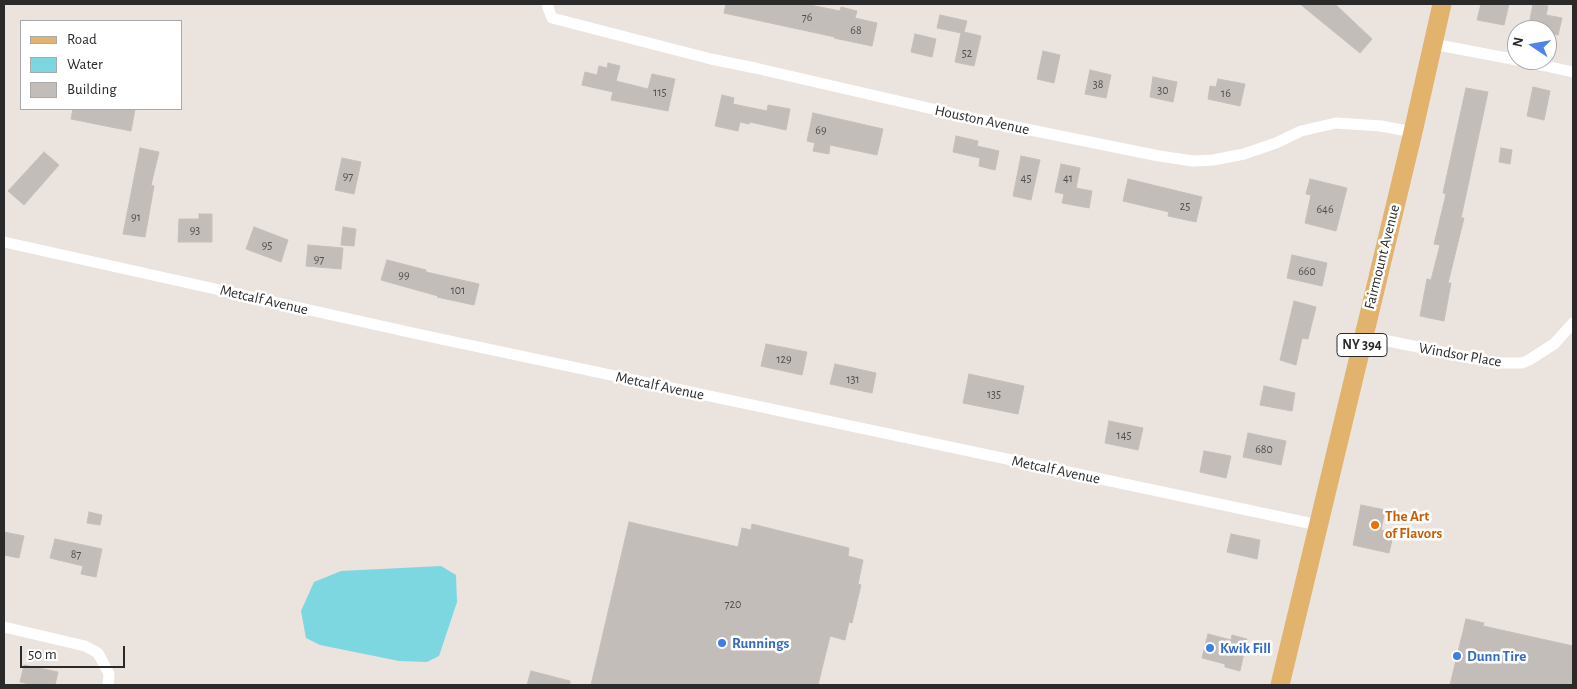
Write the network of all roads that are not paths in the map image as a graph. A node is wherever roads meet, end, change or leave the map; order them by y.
1 (548, 4) edge
2 (1442, 4) edge
3 (1433, 44) junction
4 (1507, 58) edge
5 (1557, 69) edge
6 (1573, 72) edge
7 (1413, 132) junction
8 (4, 242) edge
9 (1573, 323) edge
10 (1364, 336) junction
11 (1318, 525) junction
12 (4, 627) edge
13 (108, 685) edge
14 (1280, 685) edge

1 - 7 street, Houston Avenue
2 - 3 main road, Fairmount Avenue / NY 394
3 - 4 street
3 - 7 main road, Fairmount Avenue / NY 394
5 - 6 street
7 - 10 main road, Fairmount Avenue / NY 394
8 - 11 street, Metcalf Avenue
9 - 10 street, Windsor Place
10 - 11 main road, Fairmount Avenue / NY 394
11 - 14 main road, Fairmount Avenue / NY 394
12 - 13 street

